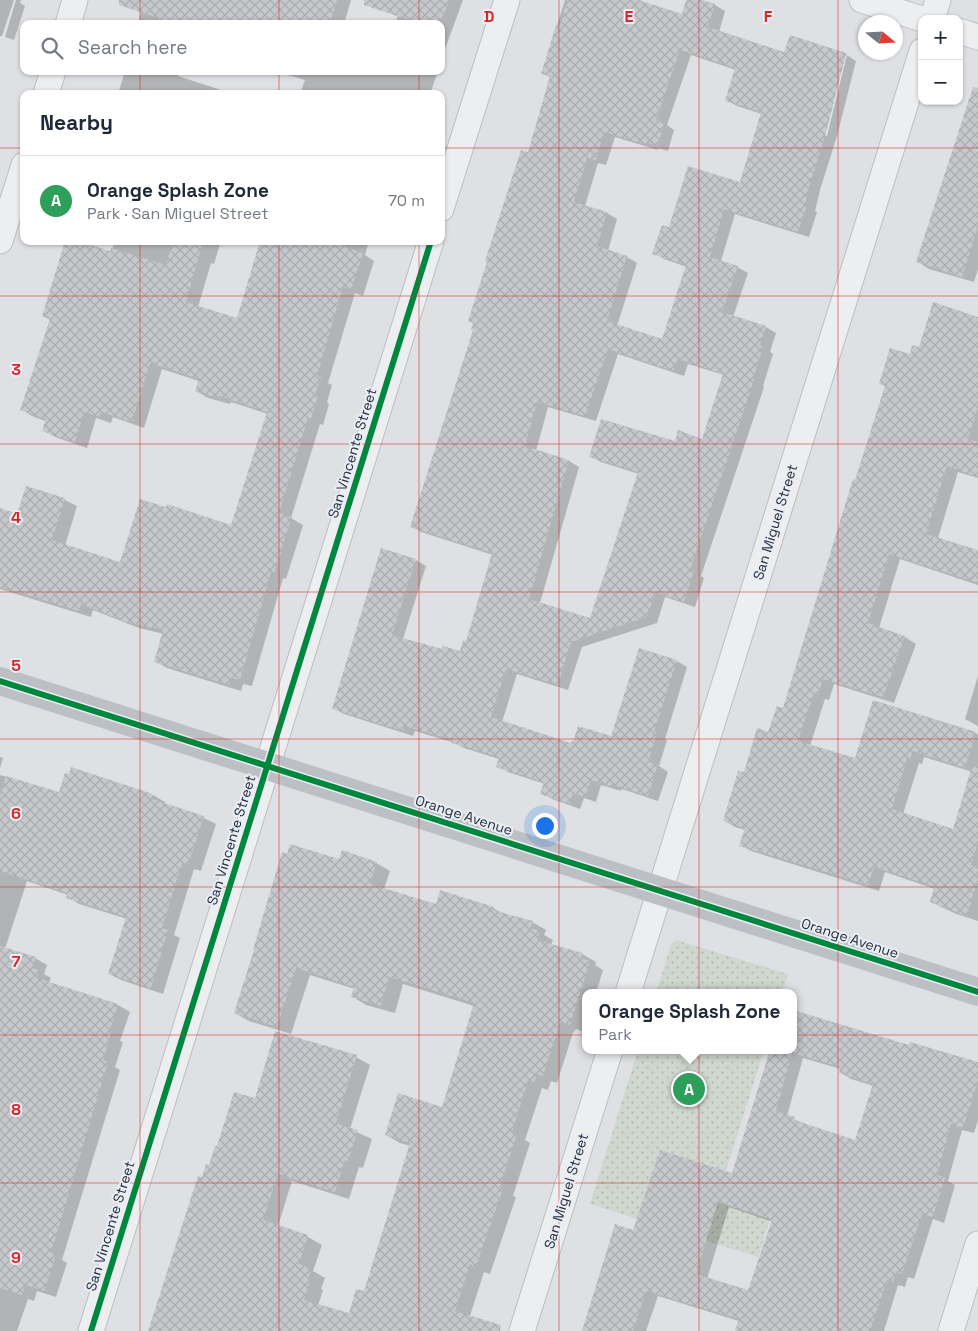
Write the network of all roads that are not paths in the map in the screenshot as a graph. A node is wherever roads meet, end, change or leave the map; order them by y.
1 (75, 0) edge
2 (507, 0) edge
3 (862, 0) edge
4 (938, 0) edge
5 (933, 15) edge
6 (918, 18) edge
7 (69, 20) edge
8 (963, 32) edge
9 (978, 37) edge
10 (919, 60) edge
11 (52, 75) edge
12 (47, 90) edge
13 (20, 178) edge
14 (445, 196) edge
15 (0, 241) edge
16 (430, 245) edge
17 (0, 680) edge
18 (268, 766) junction
19 (660, 890) junction
20 (629, 989) edge
21 (978, 992) edge
22 (609, 1054) edge
23 (978, 1244) edge
24 (91, 1331) edge
25 (522, 1331) edge
26 (951, 1331) edge

1 - 7 street
2 - 14 street
3 - 6 street
4 - 5 street
8 - 9 street
10 - 19 street, San Miguel Street
11 - 12 street
13 - 15 street
16 - 18 street, San Vincente Street
17 - 18 street, Orange Avenue
18 - 19 street, Orange Avenue
18 - 24 street, San Vincente Street
19 - 20 street, San Miguel Street
19 - 21 street, Orange Avenue
22 - 25 street, San Miguel Street
23 - 26 street

